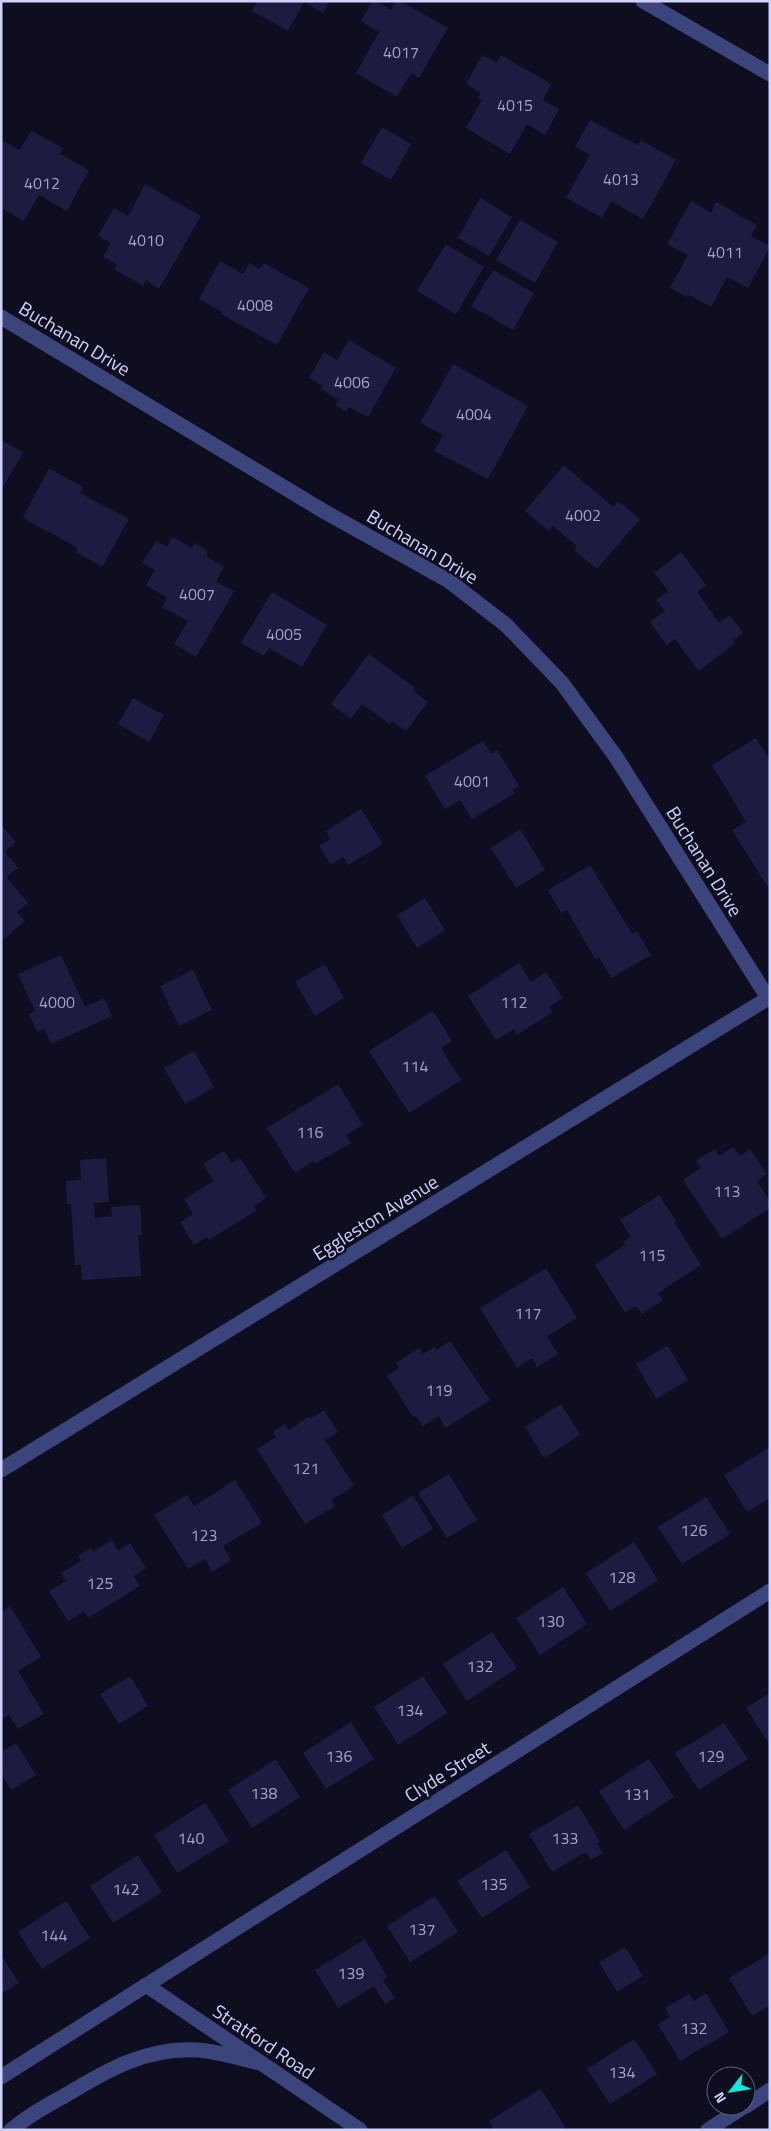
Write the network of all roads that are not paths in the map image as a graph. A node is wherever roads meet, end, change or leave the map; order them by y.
1 (643, 1) edge
2 (770, 74) edge
3 (1, 317) edge
4 (769, 998) edge
5 (1, 1470) edge
6 (770, 1591) edge
7 (146, 1985) junction
8 (261, 2063) junction
9 (1, 2077) edge
10 (770, 2090) edge
11 (756, 2099) edge
12 (730, 2116) edge
13 (11, 2130) edge
14 (360, 2130) edge
15 (708, 2130) edge

1 - 2 street
3 - 4 street, Buchanan Drive
4 - 5 street, Eggleston Avenue
6 - 7 street, Clyde Street
7 - 8 street, Stratford Road
7 - 9 street, Clyde Street
8 - 13 street
8 - 14 street, Stratford Road
10 - 11 street
12 - 15 street

